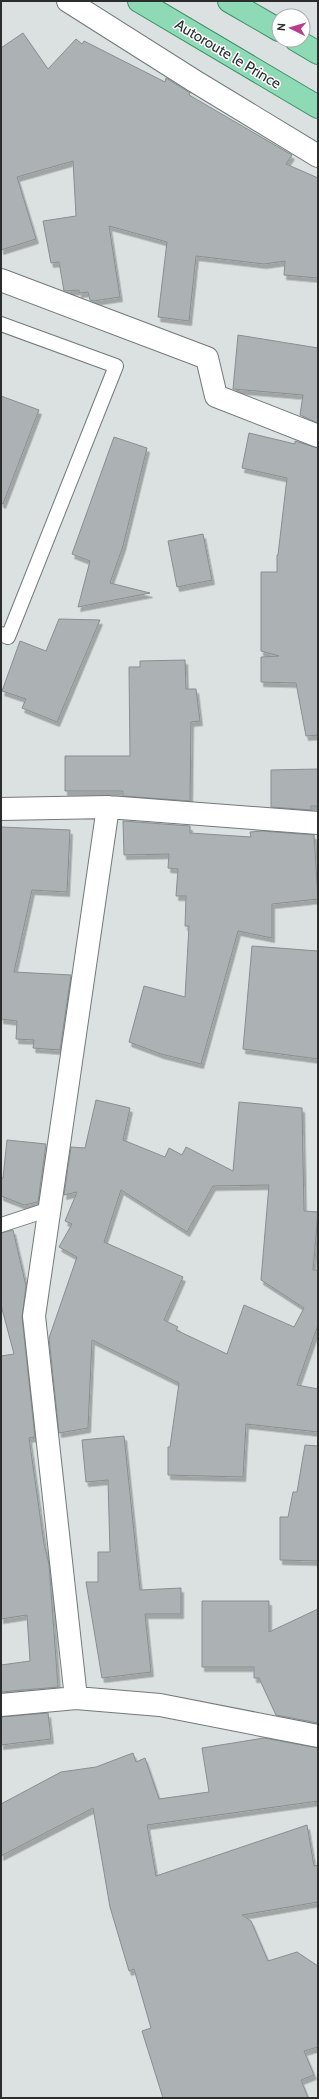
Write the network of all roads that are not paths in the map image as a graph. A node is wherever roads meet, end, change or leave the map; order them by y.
1 (68, 1) edge
2 (139, 1) edge
3 (230, 1) edge
4 (271, 25) edge
5 (318, 107) edge
6 (318, 156) edge
7 (1, 280) edge
8 (1, 324) edge
9 (318, 436) edge
10 (1, 634) edge
11 (108, 808) junction
12 (1, 809) edge
13 (318, 823) edge
14 (50, 1210) junction
15 (1, 1225) edge
16 (76, 1698) junction
17 (1, 1705) edge
18 (318, 1736) edge

1 - 6 street
2 - 5 main road, Autoroute le Prince
3 - 4 main road
7 - 9 street
8 - 10 lane
11 - 12 street
11 - 13 street
11 - 14 street
14 - 15 lane
14 - 16 street
16 - 17 street
16 - 18 street

